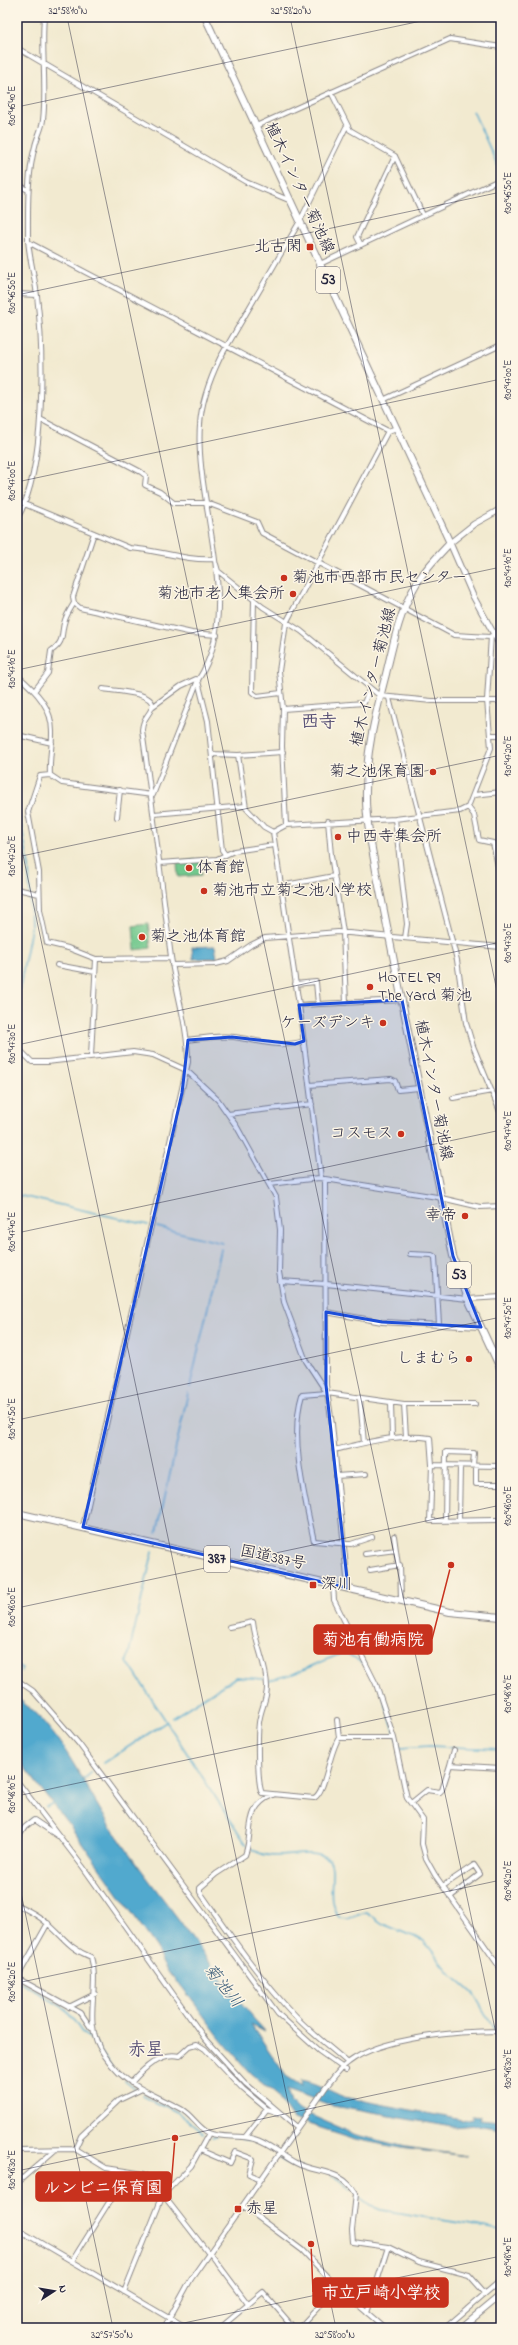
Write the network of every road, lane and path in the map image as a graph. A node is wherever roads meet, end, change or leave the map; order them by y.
1 (44, 17) edge
2 (205, 17) edge
3 (17, 48) edge
4 (501, 48) edge
5 (42, 62) junction
6 (331, 92) junction
7 (256, 126) junction
8 (346, 127) junction
9 (395, 156) junction
10 (501, 179) edge
11 (17, 184) edge
12 (28, 190) junction
13 (291, 201) junction
14 (423, 215) junction
15 (300, 221) junction
16 (28, 242) junction
17 (361, 245) junction
18 (320, 264) junction
19 (17, 294) edge
20 (37, 295) junction
21 (501, 344) edge
22 (227, 347) junction
23 (383, 400) junction
24 (40, 419) junction
25 (396, 428) junction
26 (388, 431) junction
27 (17, 501) edge
28 (207, 502) junction
29 (25, 506) junction
30 (501, 509) edge
31 (17, 519) edge
32 (94, 533) junction
33 (450, 543) junction
34 (214, 559) junction
35 (318, 563) junction
36 (254, 600) junction
37 (74, 603) junction
38 (404, 608) junction
39 (286, 623) junction
40 (217, 635) junction
41 (491, 635) junction
42 (501, 647) edge
43 (17, 675) edge
44 (198, 680) junction
45 (103, 689) dead end
46 (35, 690) junction
47 (369, 690) junction
48 (281, 693) junction
49 (380, 696) junction
50 (389, 698) junction
51 (487, 700) junction
52 (501, 701) edge
53 (152, 707) junction
54 (282, 709) junction
55 (17, 735) edge
56 (491, 735) junction
57 (501, 735) edge
58 (52, 743) junction
59 (283, 752) junction
60 (212, 754) junction
61 (238, 755) junction
62 (50, 775) junction
63 (120, 790) junction
64 (501, 792) edge
65 (153, 795) junction
66 (474, 795) junction
67 (245, 806) junction
68 (468, 807) junction
69 (218, 808) junction
70 (154, 814) junction
71 (419, 815) junction
72 (117, 816) dead end
73 (367, 819) junction
74 (395, 819) junction
75 (328, 821) junction
76 (286, 825) junction
77 (273, 832) junction
78 (274, 845) junction
79 (225, 854) junction
80 (160, 864) junction
81 (334, 876) junction
82 (501, 880) edge
83 (280, 886) junction
84 (17, 889) edge
85 (39, 894) junction
86 (343, 932) junction
87 (288, 936) junction
88 (389, 936) junction
89 (404, 938) junction
90 (451, 942) junction
91 (501, 947) edge
92 (171, 958) junction
93 (96, 959) junction
94 (57, 965) dead end
95 (172, 965) junction
96 (95, 972) junction
97 (296, 984) junction
98 (402, 1000) junction
99 (346, 1003) junction
100 (318, 1004) junction
101 (299, 1005) junction
102 (188, 1040) junction
103 (304, 1041) junction
104 (17, 1047) edge
105 (91, 1056) junction
106 (186, 1070) junction
107 (309, 1085) junction
108 (419, 1088) junction
109 (492, 1091) junction
110 (453, 1098) dead end
111 (312, 1104) junction
112 (228, 1114) junction
113 (501, 1114) edge
114 (323, 1179) junction
115 (270, 1184) junction
116 (442, 1198) junction
117 (501, 1206) edge
118 (410, 1254) dead end
119 (280, 1281) junction
120 (326, 1284) junction
121 (437, 1296) junction
122 (501, 1297) edge
123 (468, 1299) junction
124 (326, 1312) junction
125 (439, 1324) junction
126 (481, 1327) junction
127 (501, 1370) edge
128 (327, 1393) junction
129 (360, 1399) junction
130 (391, 1403) junction
131 (404, 1404) junction
132 (475, 1404) dead end
133 (406, 1437) junction
134 (392, 1438) junction
135 (364, 1443) junction
136 (334, 1450) junction
137 (432, 1465) junction
138 (446, 1465) junction
139 (460, 1466) junction
140 (475, 1466) junction
141 (501, 1466) edge
142 (366, 1474) dead end
143 (336, 1476) junction
144 (501, 1484) edge
145 (17, 1513) edge
146 (496, 1520) dead end
147 (445, 1521) junction
148 (459, 1521) junction
149 (83, 1527) junction
150 (394, 1536) dead end
151 (372, 1537) dead end
152 (343, 1542) junction
153 (396, 1550) junction
154 (365, 1554) dead end
155 (398, 1565) junction
156 (370, 1570) dead end
157 (333, 1585) junction
158 (348, 1588) junction
159 (401, 1600) junction
160 (501, 1617) edge
161 (229, 1628) dead end
162 (17, 1680) edge
163 (338, 1720) dead end
164 (339, 1738) junction
165 (394, 1738) junction
166 (454, 1750) dead end
167 (450, 1765) junction
168 (501, 1768) edge
169 (17, 1781) edge
170 (273, 1795) junction
171 (411, 1803) junction
172 (17, 1839) edge
173 (63, 1840) junction
174 (443, 1886) junction
175 (450, 1897) junction
176 (17, 1905) edge
177 (48, 1923) junction
178 (501, 1969) edge
179 (17, 1979) edge
180 (94, 1994) junction
181 (69, 2007) junction
182 (92, 2030) junction
183 (501, 2031) edge
184 (348, 2062) junction
185 (343, 2069) junction
186 (131, 2083) junction
187 (140, 2090) junction
188 (267, 2108) junction
189 (283, 2115) junction
190 (297, 2128) junction
191 (209, 2133) junction
192 (245, 2137) junction
193 (75, 2149) junction
194 (17, 2150) edge
195 (55, 2150) junction
196 (200, 2150) junction
197 (279, 2154) junction
198 (124, 2172) junction
199 (261, 2179) junction
200 (17, 2183) edge
201 (163, 2195) junction
202 (243, 2206) junction
203 (17, 2228) edge
204 (388, 2247) junction
205 (209, 2253) junction
206 (72, 2261) junction
207 (501, 2280) edge
208 (336, 2287) junction
209 (124, 2292) junction
210 (485, 2293) junction
211 (501, 2295) edge
212 (248, 2304) junction
213 (367, 2312) junction
214 (169, 2318) junction
215 (164, 2328) edge
216 (186, 2328) edge
217 (220, 2328) edge
218 (294, 2328) edge
219 (299, 2328) edge
220 (384, 2328) edge
221 (445, 2328) edge
222 (461, 2328) edge

1 - 5 street
2 - 7 main road, 植木インター菊池線 / 53
3 - 5 street
4 - 6 street
5 - 12 street
5 - 13 street
6 - 7 street
6 - 8 street
7 - 13 main road, 植木インター菊池線 / 53
8 - 9 street
8 - 15 street
9 - 14 street
9 - 17 street
10 - 14 street
11 - 12 street
12 - 16 street
13 - 15 main road, 植木インター菊池線 / 53
14 - 17 street
15 - 18 main road, 植木インター菊池線 / 53
15 - 22 street
16 - 20 street
16 - 22 street
17 - 18 street
18 - 23 main road, 植木インター菊池線 / 53
19 - 20 street
20 - 24 street
21 - 23 street
22 - 26 street
22 - 28 street
23 - 25 main road, 植木インター菊池線 / 53
24 - 28 street
24 - 29 street
25 - 26 street
25 - 33 main road, 植木インター菊池線 / 53
26 - 35 street
27 - 29 street
28 - 34 street
28 - 35 street
29 - 31 street
29 - 32 street
30 - 33 street
32 - 34 street
32 - 37 street
33 - 38 main road, 植木インター菊池線 / 53
33 - 41 street
34 - 36 street
34 - 40 street
35 - 38 street
35 - 39 street
36 - 39 street
36 - 48 street
37 - 40 street
37 - 46 street
38 - 41 street
38 - 49 main road, 植木インター菊池線 / 53
39 - 47 street
39 - 48 street
40 - 44 street
41 - 42 street
41 - 51 street
43 - 46 street
44 - 53 street
44 - 60 street
44 - 65 street
45 - 53 street
46 - 58 street
47 - 49 street
47 - 54 street
48 - 54 street
49 - 50 street
49 - 73 main road, 植木インター菊池線 / 53
50 - 51 street
50 - 71 street
51 - 52 street
51 - 56 street
53 - 65 street
54 - 59 street
55 - 58 street
56 - 57 street
56 - 66 street
58 - 62 street
59 - 61 street
59 - 76 street
60 - 61 street
60 - 69 street
61 - 67 street
62 - 63 street
62 - 85 street
63 - 65 street
63 - 72 street
64 - 66 street
65 - 70 street
66 - 68 street
67 - 69 street
67 - 77 street
68 - 71 street
68 - 82 street
69 - 70 street
69 - 79 street
70 - 80 street
71 - 74 street
71 - 90 street
73 - 74 street
73 - 75 street
73 - 88 main road, 植木インター菊池線 / 53
74 - 89 street
75 - 76 street
75 - 81 street
76 - 77 street
77 - 78 street
78 - 79 street
78 - 83 street
79 - 80 street
80 - 92 street
81 - 83 street
81 - 86 street
83 - 87 street
84 - 85 street
85 - 93 street
86 - 87 street
86 - 88 street
86 - 99 street
87 - 95 street
87 - 97 street
88 - 89 street
88 - 98 main road, 植木インター菊池線 / 53
89 - 90 street
90 - 91 street
90 - 109 street
92 - 93 street
92 - 95 street
93 - 96 street
94 - 96 street
95 - 102 street
96 - 105 street
97 - 100 street
97 - 101 street
98 - 99 street
98 - 108 main road, 植木インター菊池線 / 53
99 - 100 street
100 - 101 street
101 - 103 street
102 - 103 street
102 - 106 street
103 - 107 street
104 - 105 street
105 - 106 street
106 - 112 street
106 - 149 street
107 - 108 street
107 - 111 street
108 - 116 main road, 植木インター菊池線 / 53
109 - 110 street
109 - 113 street
111 - 112 street
111 - 114 street
112 - 115 street
114 - 115 street
114 - 116 street
114 - 120 street
115 - 119 street
116 - 117 street
116 - 123 main road, 植木インター菊池線 / 53
118 - 121 street
119 - 120 street
119 - 128 street
120 - 121 street
120 - 124 street
121 - 123 street
121 - 125 street
122 - 123 street
123 - 126 main road, 植木インター菊池線 / 53
124 - 125 street
124 - 128 street
125 - 126 street
126 - 127 main road, 植木インター菊池線 / 53
128 - 129 street
128 - 136 street
128 - 152 street
129 - 130 street
129 - 135 street
130 - 131 street
130 - 134 street
131 - 132 street
131 - 133 street
133 - 134 street
133 - 137 street
134 - 135 street
135 - 136 street
136 - 143 street
137 - 138 street
137 - 147 street
138 - 139 street
138 - 140 street
138 - 147 street
139 - 140 street
139 - 148 street
140 - 141 street
140 - 144 street
142 - 143 street
143 - 152 street
145 - 149 main road, 国道387号 / 387
146 - 148 street
147 - 148 street
149 - 157 main road, 国道387号 / 387
150 - 153 street
151 - 152 street
152 - 158 street
153 - 154 street
153 - 155 street
155 - 156 street
155 - 159 street
157 - 158 main road, 国道387号 / 387
157 - 165 street
158 - 159 main road, 国道387号 / 387
159 - 160 main road, 国道387号 / 387
161 - 170 street
162 - 185 street
163 - 164 street
164 - 165 street
164 - 170 street
165 - 171 street
166 - 167 street
167 - 168 street
167 - 171 street
169 - 173 street
170 - 184 street
171 - 174 street
172 - 173 street
173 - 189 street
174 - 175 street
174 - 175 street
175 - 178 street
176 - 177 street
177 - 179 street
177 - 180 street
179 - 181 street
180 - 181 street
180 - 182 street
181 - 182 street
182 - 186 street
183 - 184 street
184 - 185 street
185 - 190 street
186 - 187 street
186 - 188 street
187 - 191 street
187 - 193 street
188 - 189 street
188 - 192 street
189 - 190 street
190 - 197 street
191 - 192 street
191 - 196 street
192 - 197 street
193 - 195 street
193 - 198 street
194 - 195 street
195 - 200 street
196 - 199 street
196 - 201 street
197 - 199 street
197 - 204 street
198 - 201 street
198 - 206 street
199 - 202 street
201 - 205 street
201 - 209 street
202 - 205 street
202 - 208 street
203 - 206 street
204 - 210 street
204 - 213 street
205 - 212 street
205 - 214 street
206 - 209 street
207 - 210 street
208 - 213 street
208 - 219 street
209 - 214 street
210 - 221 street
211 - 222 main road
212 - 217 street
212 - 218 street
213 - 220 street
214 - 215 street
214 - 216 street

